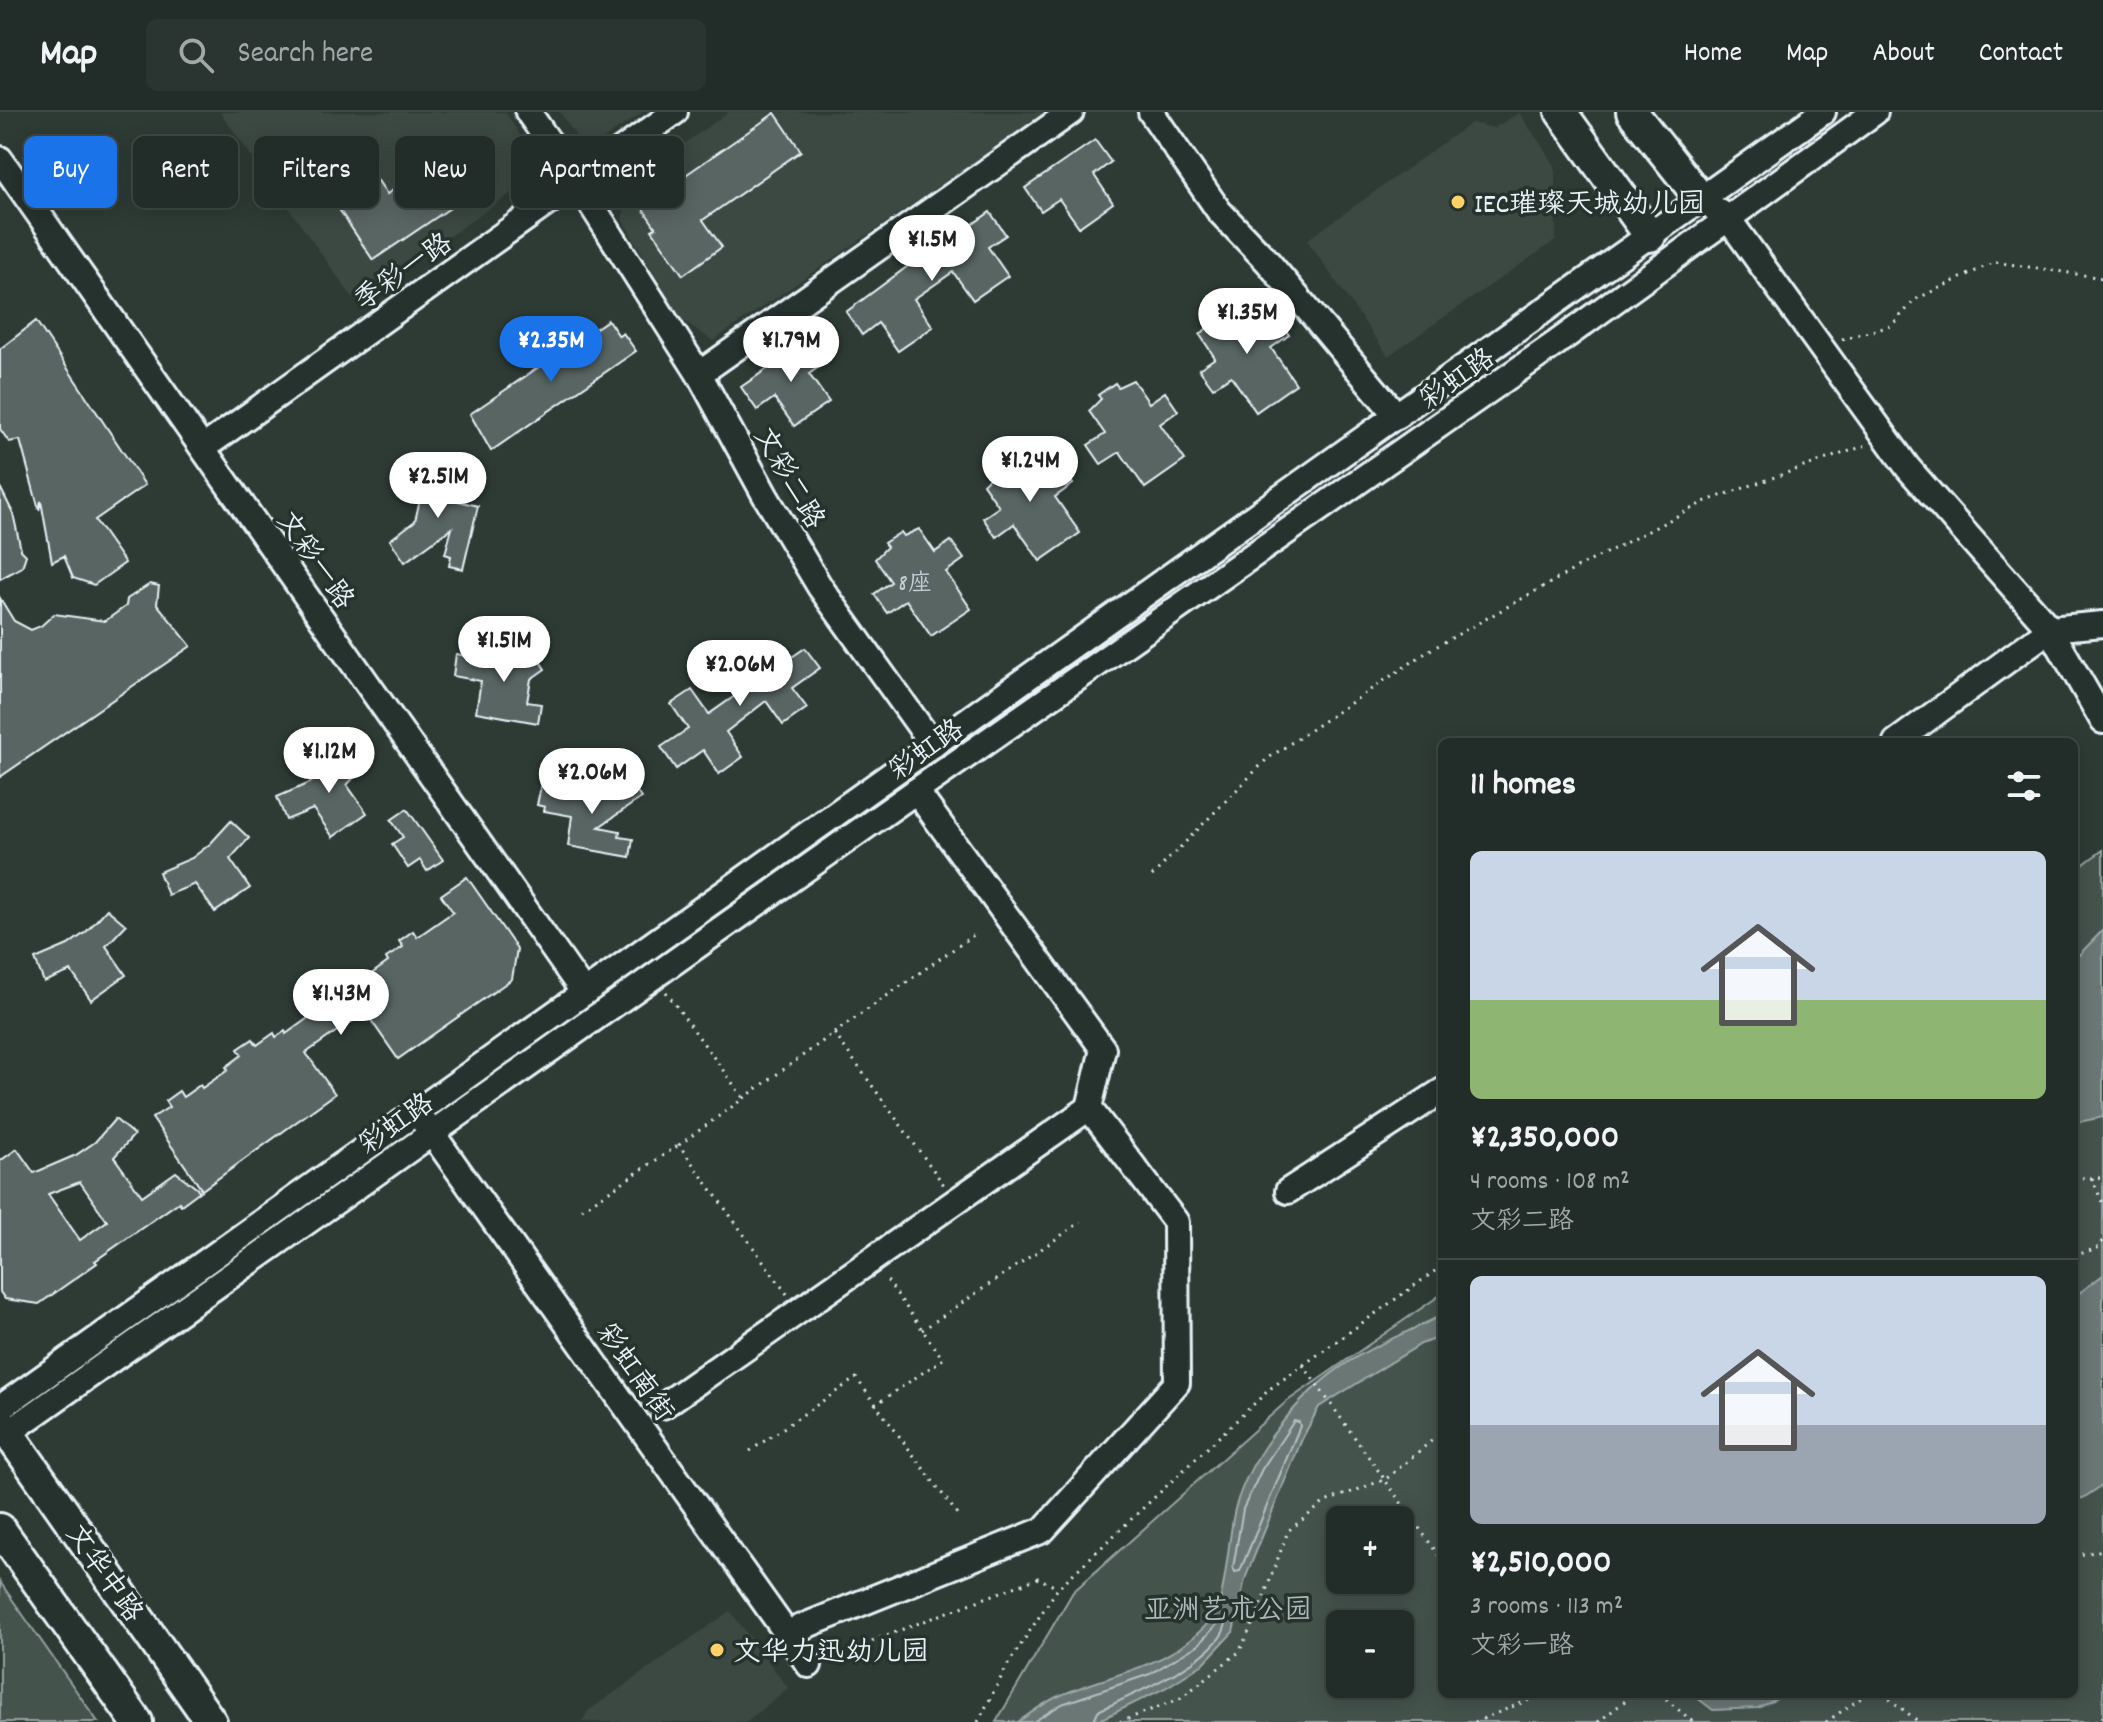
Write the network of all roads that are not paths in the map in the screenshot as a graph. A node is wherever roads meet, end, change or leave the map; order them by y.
1 (528, 112) edge
2 (675, 112) edge
3 (1071, 112) edge
4 (1151, 112) edge
5 (1561, 112) edge
6 (1632, 112) edge
7 (1823, 112) edge
8 (1875, 112) edge
9 (545, 136) edge
10 (641, 136) edge
11 (0, 159) edge
12 (1700, 198) junction
13 (540, 208) edge
14 (594, 208) edge
15 (1719, 223) junction
16 (1650, 236) junction
17 (699, 374) junction
18 (1397, 416) junction
19 (203, 448) junction
20 (2103, 624) edge
21 (2050, 629) junction
22 (2103, 721) edge
23 (1901, 738) edge
24 (933, 745) junction
25 (916, 791) junction
26 (584, 993) junction
27 (1438, 1094) edge
28 (1089, 1108) junction
29 (417, 1112) junction
30 (432, 1133) junction
31 (1288, 1191) dead end
32 (663, 1406) dead end
33 (3, 1421) edge
34 (0, 1529) edge
35 (787, 1633) junction
36 (809, 1665) road end
37 (137, 1722) edge
38 (211, 1722) edge

1 - 9 street, 文彩二路
2 - 10 street, 季彩一路
3 - 17 street
4 - 18 street
5 - 16 main road
6 - 12 main road
7 - 12 street, 彩虹路
8 - 15 street, 彩虹路
11 - 19 street, 文彩一路
12 - 15 street
12 - 16 street, 彩虹路
13 - 19 street, 季彩一路
14 - 17 street, 文彩二路
15 - 16 street
15 - 21 street
15 - 25 street, 彩虹路
16 - 18 street, 彩虹路
17 - 24 street, 文彩二路
18 - 24 street, 彩虹路
19 - 26 street, 文彩一路
20 - 21 street
21 - 22 street
21 - 23 street
24 - 26 street, 彩虹路
25 - 28 street
25 - 30 street, 彩虹路
26 - 29 street, 彩虹路
27 - 31 street
28 - 32 street
28 - 35 street
29 - 30 street, 彩虹南街
29 - 33 street, 彩虹路
30 - 33 street, 彩虹路
30 - 35 street, 彩虹南街
33 - 38 main road, 文华中路
34 - 37 main road
35 - 36 street, 彩虹南街

